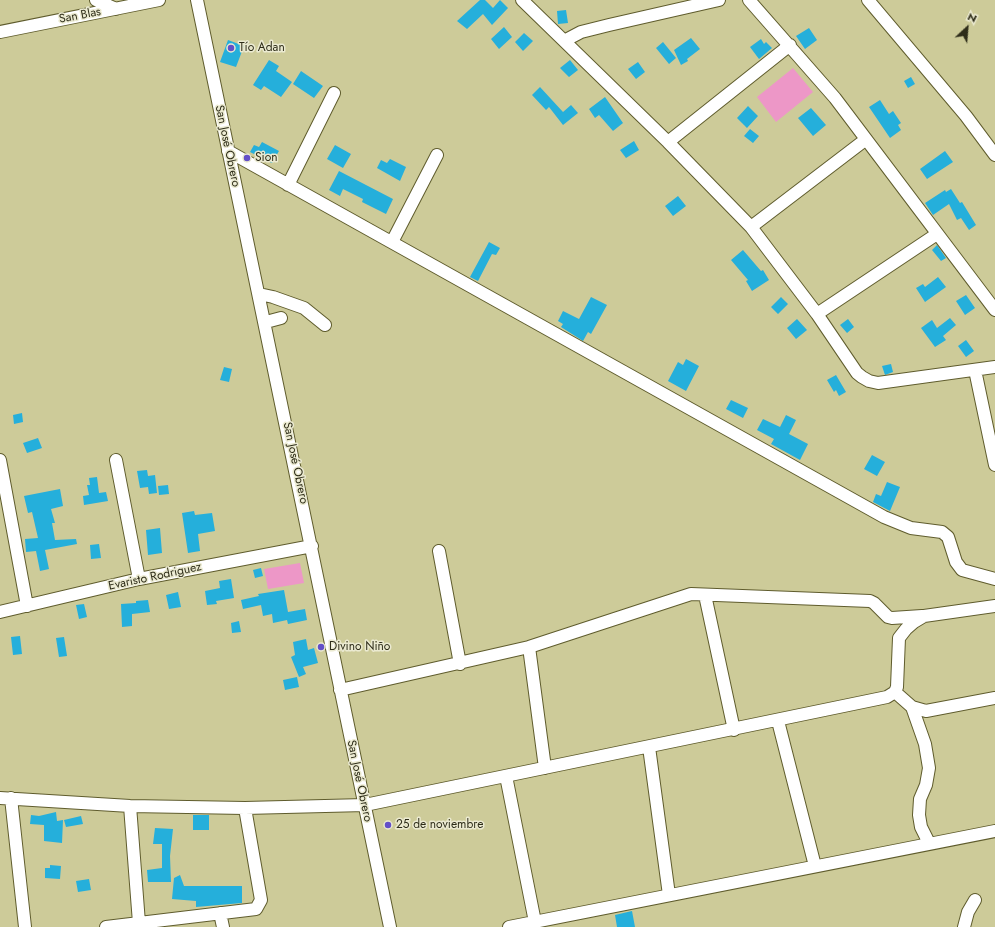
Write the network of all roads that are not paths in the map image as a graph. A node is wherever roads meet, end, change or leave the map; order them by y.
1 (96, 0) edge
2 (159, 0) edge
3 (197, 0) edge
4 (522, 0) edge
5 (719, 0) edge
6 (749, 0) edge
7 (868, 0) edge
8 (142, 1) edge
9 (116, 9) junction
10 (0, 32) edge
11 (564, 41) junction
12 (790, 45) junction
13 (334, 93) dead end
14 (865, 140) junction
15 (668, 142) junction
16 (228, 151) junction
17 (437, 155) dead end
18 (995, 155) edge
19 (288, 185) junction
20 (751, 227) junction
21 (938, 234) junction
22 (392, 242) junction
23 (259, 294) junction
24 (995, 310) edge
25 (817, 314) junction
26 (281, 318) dead end
27 (266, 322) junction
28 (325, 325) dead end
29 (995, 367) edge
30 (975, 370) junction
31 (0, 460) edge
32 (116, 460) dead end
33 (995, 465) edge
34 (312, 546) junction
35 (439, 551) dead end
36 (139, 579) junction
37 (995, 579) edge
38 (705, 595) junction
39 (28, 606) junction
40 (995, 606) edge
41 (0, 612) edge
42 (924, 616) junction
43 (529, 647) junction
44 (460, 664) junction
45 (340, 690) junction
46 (895, 692) junction
47 (995, 698) edge
48 (912, 707) junction
49 (778, 721) junction
50 (734, 730) junction
51 (649, 747) junction
52 (545, 768) junction
53 (506, 776) junction
54 (6, 798) edge
55 (365, 805) junction
56 (130, 806) junction
57 (245, 808) junction
58 (995, 831) edge
59 (929, 843) junction
60 (814, 866) junction
61 (669, 895) junction
62 (975, 900) dead end
63 (220, 913) junction
64 (535, 922) junction
65 (139, 923) junction
66 (123, 926) edge
67 (25, 927) edge
68 (106, 927) edge
69 (223, 927) edge
70 (390, 927) edge
71 (509, 927) edge
72 (964, 927) edge

1 - 9 street
2 - 8 street, San Blas
3 - 16 street, San José Obrero
4 - 11 street
5 - 11 street
6 - 12 street
7 - 18 street
8 - 9 street, San Blas
9 - 10 street, San Blas
11 - 15 street
12 - 14 street
12 - 15 street
13 - 19 street
14 - 20 street
14 - 21 street
15 - 20 street
16 - 19 street
16 - 23 street, San José Obrero
17 - 22 street
19 - 22 street
20 - 25 street
21 - 24 street
21 - 25 street
22 - 37 street
23 - 27 street, San José Obrero
23 - 28 street
25 - 30 street
26 - 27 street
27 - 34 street, San José Obrero
29 - 30 street
30 - 33 street
31 - 39 street
32 - 36 street
34 - 36 street, Evaristo Rodriguez
34 - 45 street, San José Obrero
35 - 44 street
36 - 39 street, Evaristo Rodriguez
38 - 42 street
38 - 43 street
38 - 50 street
39 - 41 street, Evaristo Rodriguez
40 - 42 street
42 - 46 street
43 - 44 street
43 - 52 street
44 - 45 street
45 - 55 street, San José Obrero
46 - 48 street
46 - 49 street
47 - 48 street
48 - 59 street
49 - 50 street
49 - 60 street
50 - 51 street
51 - 52 street
51 - 61 street
52 - 53 street
53 - 55 street
53 - 64 street
54 - 56 street
54 - 67 street
55 - 57 street
55 - 70 street, San José Obrero
56 - 57 street
56 - 65 street
57 - 63 street
58 - 59 street
59 - 60 street
60 - 61 street
61 - 64 street
62 - 72 street
63 - 65 street
63 - 69 street
64 - 71 street
65 - 66 street
66 - 68 street

